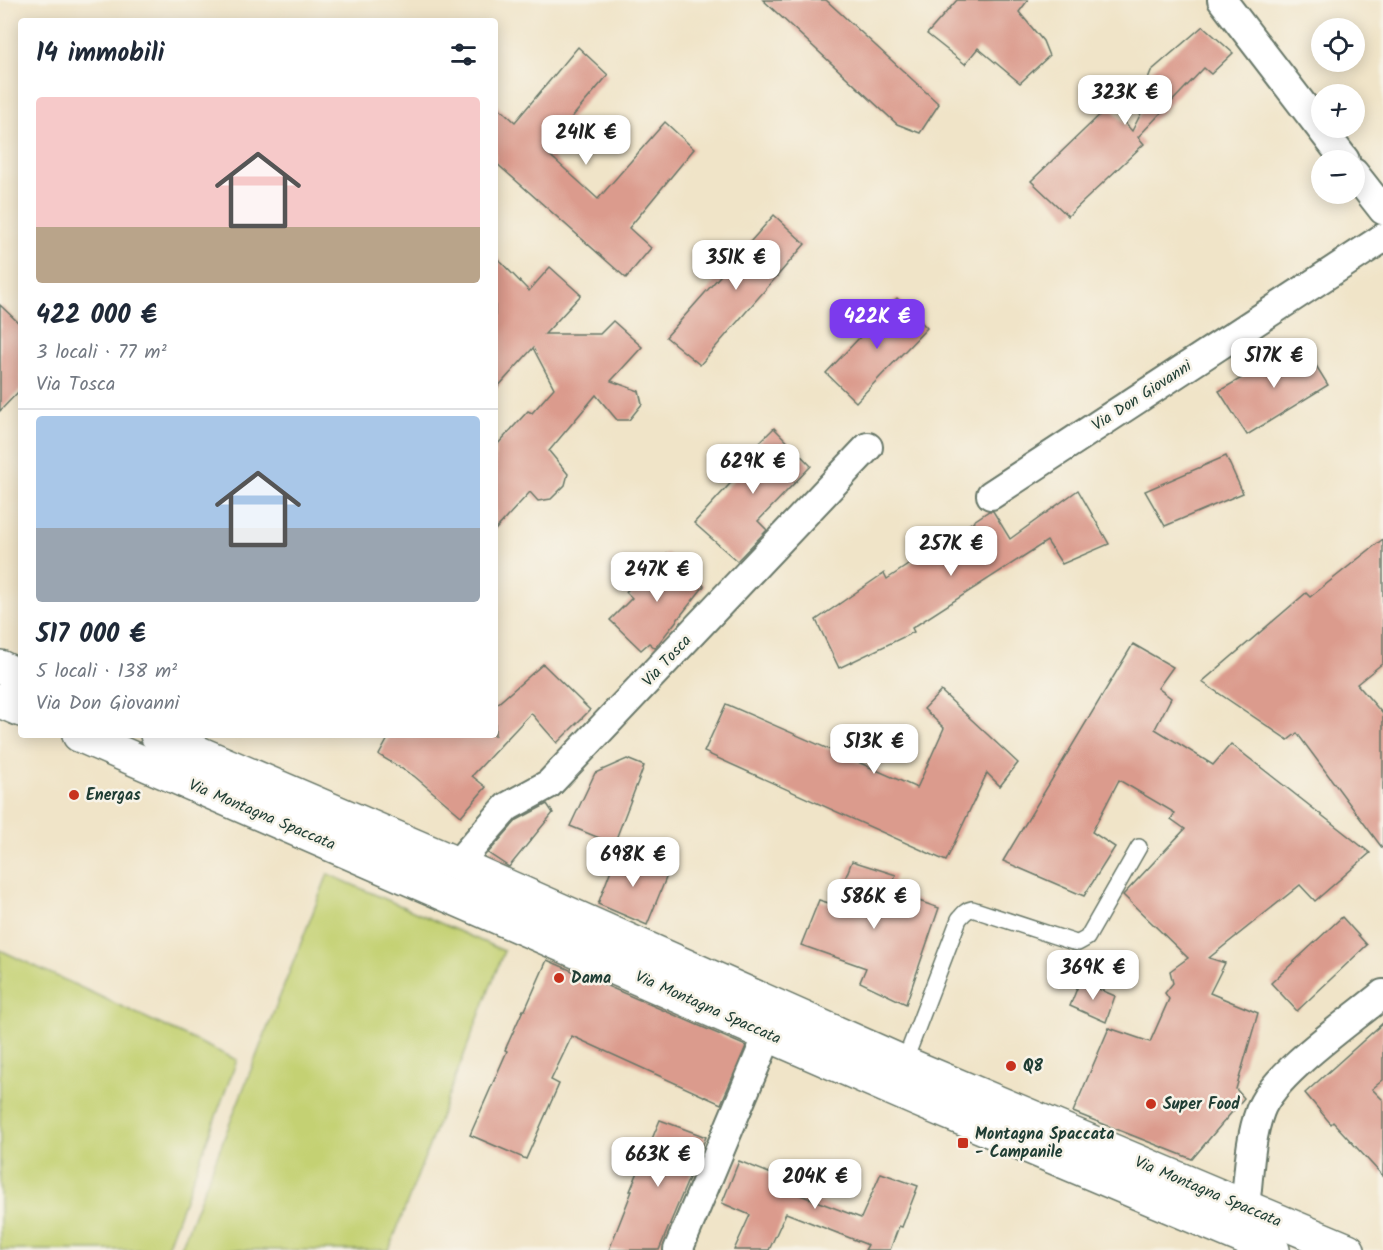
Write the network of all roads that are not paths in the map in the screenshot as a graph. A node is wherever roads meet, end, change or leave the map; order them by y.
1 (1222, 0) edge
2 (1337, 150) edge
3 (1365, 186) edge
4 (1383, 210) edge
5 (1383, 238) edge
6 (868, 447) dead end
7 (991, 495) dead end
8 (0, 668) edge
9 (18, 675) edge
10 (0, 701) edge
11 (18, 709) edge
12 (86, 738) edge
13 (164, 738) edge
14 (1139, 847) dead end
15 (457, 864) junction
16 (1383, 994) edge
17 (768, 1035) junction
18 (904, 1063) junction
19 (1245, 1207) junction
20 (678, 1250) edge
21 (1272, 1250) edge
22 (1348, 1250) edge

1 - 2 street
3 - 4 street
5 - 7 street, Via Don Giovanni
6 - 15 street, Via Tosca
8 - 9 main road
10 - 11 main road
12 - 17 main road, Via Montagna Spaccata
13 - 15 main road, Via Montagna Spaccata
14 - 18 lane
15 - 18 main road, Via Montagna Spaccata
16 - 19 street
17 - 20 street
17 - 21 main road, Via Montagna Spaccata
18 - 19 main road, Via Montagna Spaccata
19 - 22 main road, Via Montagna Spaccata

